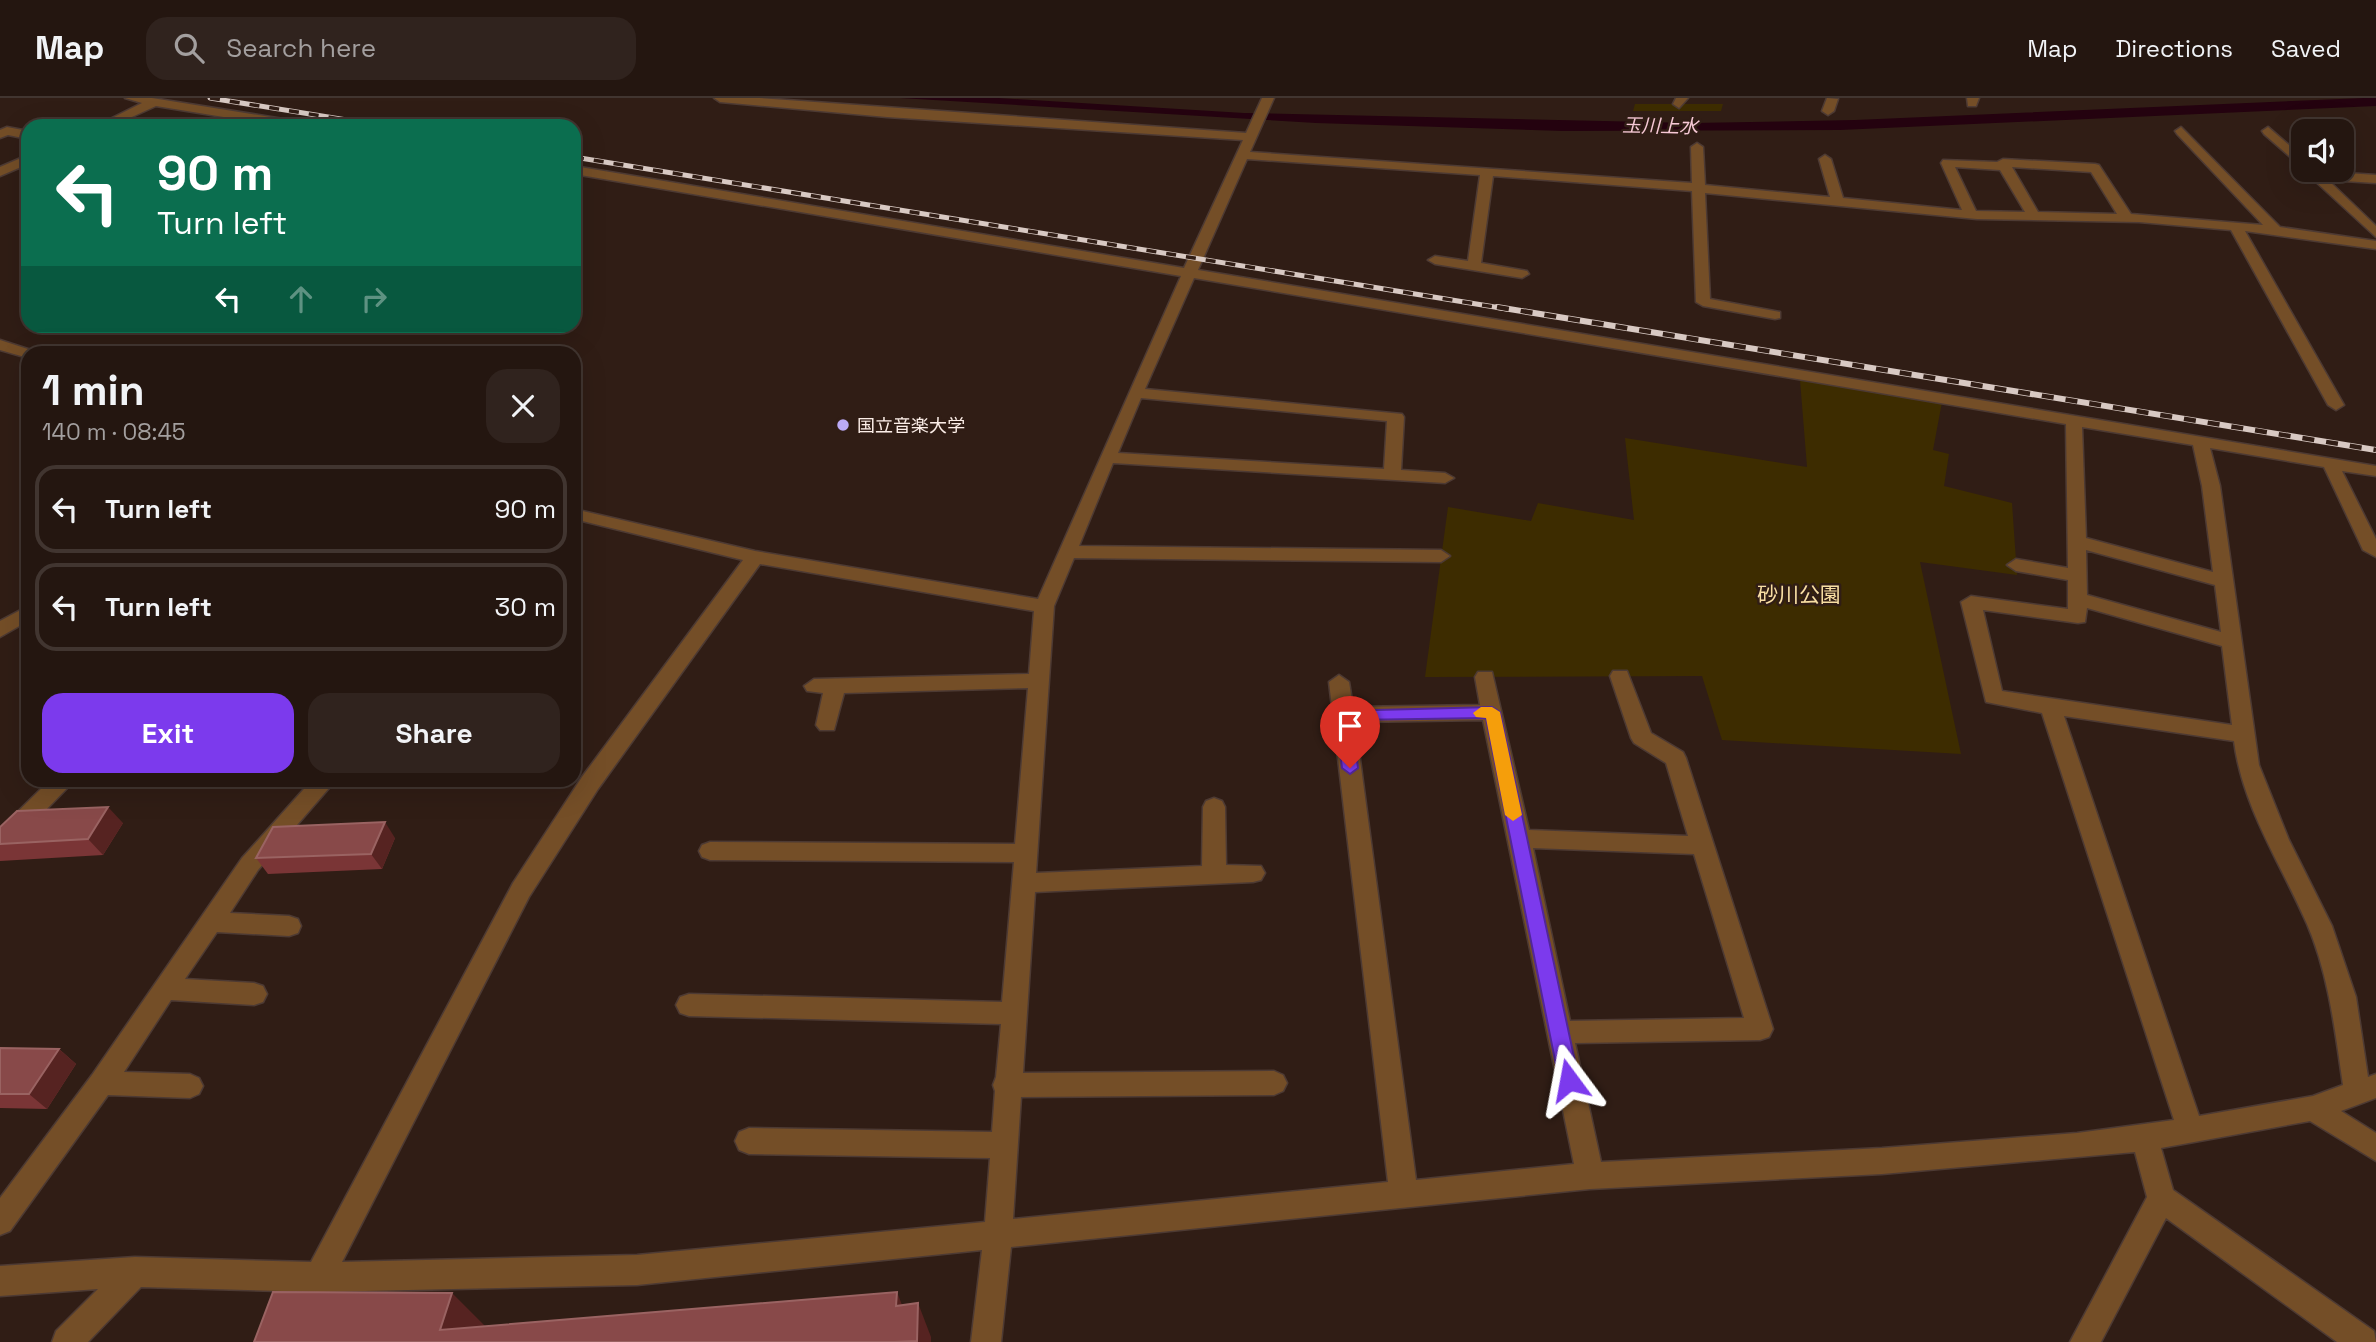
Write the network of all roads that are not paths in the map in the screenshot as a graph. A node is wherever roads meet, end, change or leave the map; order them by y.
1 (131, 98) edge
2 (720, 98) edge
3 (155, 102) junction
4 (117, 119) edge
5 (259, 119) edge
6 (1255, 124) edge
7 (2, 131) edge
8 (2181, 131) dead end
9 (2268, 131) dead end
10 (21, 134) edge
11 (1697, 147) dead end
12 (2291, 153) edge
13 (1825, 159) dead end
14 (21, 162) edge
15 (2005, 166) junction
16 (581, 171) edge
17 (0, 172) edge
18 (1487, 172) junction
19 (2354, 177) edge
20 (2376, 179) edge
21 (2322, 182) edge
22 (1698, 188) junction
23 (1838, 202) junction
24 (1971, 214) junction
25 (2034, 216) junction
26 (2127, 218) junction
27 (2236, 228) junction
28 (2276, 230) junction
29 (2376, 233) edge
30 (2376, 245) edge
31 (1435, 260) dead end
32 (1474, 266) junction
33 (1190, 273) junction
34 (1522, 274) dead end
35 (1775, 315) dead end
36 (0, 345) edge
37 (21, 352) edge
38 (1135, 393) junction
39 (2336, 405) dead end
40 (2074, 419) junction
41 (2200, 440) junction
42 (1108, 458) junction
43 (2330, 463) junction
44 (2376, 471) edge
45 (1392, 474) junction
46 (1445, 478) dead end
47 (581, 516) edge
48 (2078, 542) junction
49 (1068, 552) junction
50 (2375, 554) edge
51 (1441, 556) dead end
52 (755, 557) junction
53 (2016, 565) dead end
54 (2076, 575) junction
55 (2224, 581) junction
56 (2077, 599) junction
57 (1044, 606) junction
58 (21, 616) edge
59 (0, 630) edge
60 (2232, 642) junction
61 (1620, 676) dead end
62 (1485, 677) dead end
63 (1038, 681) junction
64 (1339, 682) dead end
65 (814, 686) dead end
66 (835, 686) junction
67 (2050, 707) junction
68 (1492, 712) junction
69 (1343, 715) junction
70 (827, 725) dead end
71 (2241, 734) junction
72 (57, 787) edge
73 (319, 787) edge
74 (1214, 807) dead end
75 (1518, 839) junction
76 (0, 843) edge
77 (1702, 845) junction
78 (710, 851) dead end
79 (1024, 853) junction
80 (1253, 873) dead end
81 (1214, 875) junction
82 (1023, 883) junction
83 (210, 922) junction
84 (289, 926) dead end
85 (165, 989) junction
86 (254, 994) dead end
87 (689, 1005) dead end
88 (1013, 1013) junction
89 (1558, 1032) junction
90 (101, 1083) junction
91 (1274, 1083) dead end
92 (1006, 1085) junction
93 (190, 1086) dead end
94 (2366, 1088) edge
95 (2314, 1108) junction
96 (2190, 1129) junction
97 (2145, 1138) junction
98 (749, 1141) dead end
99 (1002, 1146) junction
100 (2376, 1148) edge
101 (1590, 1176) junction
102 (1404, 1196) junction
103 (2161, 1198) junction
104 (0, 1221) edge
105 (998, 1235) junction
106 (135, 1272) junction
107 (319, 1277) junction
108 (0, 1280) edge
109 (67, 1342) edge
110 (986, 1342) edge
111 (2085, 1342) edge
112 (2363, 1342) edge

1 - 3 street
2 - 6 street
3 - 4 street
3 - 5 street
6 - 18 street
6 - 33 street
7 - 10 street
8 - 28 street
9 - 12 street
11 - 22 street
13 - 23 street
14 - 17 street
15 - 24 street
15 - 25 street
15 - 26 street
16 - 33 street
18 - 22 street
18 - 32 street
19 - 20 street
21 - 29 street
22 - 23 street
22 - 35 street
23 - 24 street
24 - 25 street
25 - 26 street
26 - 27 street
27 - 28 street
27 - 39 street
28 - 30 street
31 - 32 street
32 - 34 street
33 - 38 street
33 - 40 street
36 - 37 street
38 - 42 street
38 - 45 street
40 - 41 street
40 - 48 street
41 - 43 street
41 - 55 street
42 - 45 street
42 - 49 street
43 - 44 street
43 - 50 street
45 - 46 street
47 - 52 street
48 - 54 street
48 - 55 street
49 - 51 street
49 - 57 street
52 - 57 street
52 - 107 street
53 - 54 street
54 - 56 street
55 - 60 street
56 - 60 street
56 - 67 street
57 - 63 street
58 - 59 street
60 - 71 street
61 - 77 street
62 - 68 street
63 - 66 street
63 - 79 street
64 - 69 street
65 - 66 street
66 - 70 street
67 - 71 street
67 - 96 street
68 - 69 street
68 - 75 street
69 - 102 street
71 - 94 street
72 - 76 street
73 - 83 street
74 - 81 street
75 - 77 street
75 - 89 street
77 - 89 street
78 - 79 street
79 - 82 street
80 - 81 street
81 - 82 street
82 - 88 street
83 - 84 street
83 - 85 street
85 - 86 street
85 - 90 street
87 - 88 street
88 - 92 street
89 - 101 street
90 - 93 street
90 - 104 street
91 - 92 street
92 - 99 street
94 - 95 street
95 - 96 street
95 - 100 street
96 - 97 street
97 - 101 street
97 - 103 street
98 - 99 street
99 - 105 street
101 - 102 street
102 - 105 street
103 - 111 street
103 - 112 street
105 - 107 street
105 - 110 street
106 - 107 street
106 - 108 street
106 - 109 street

